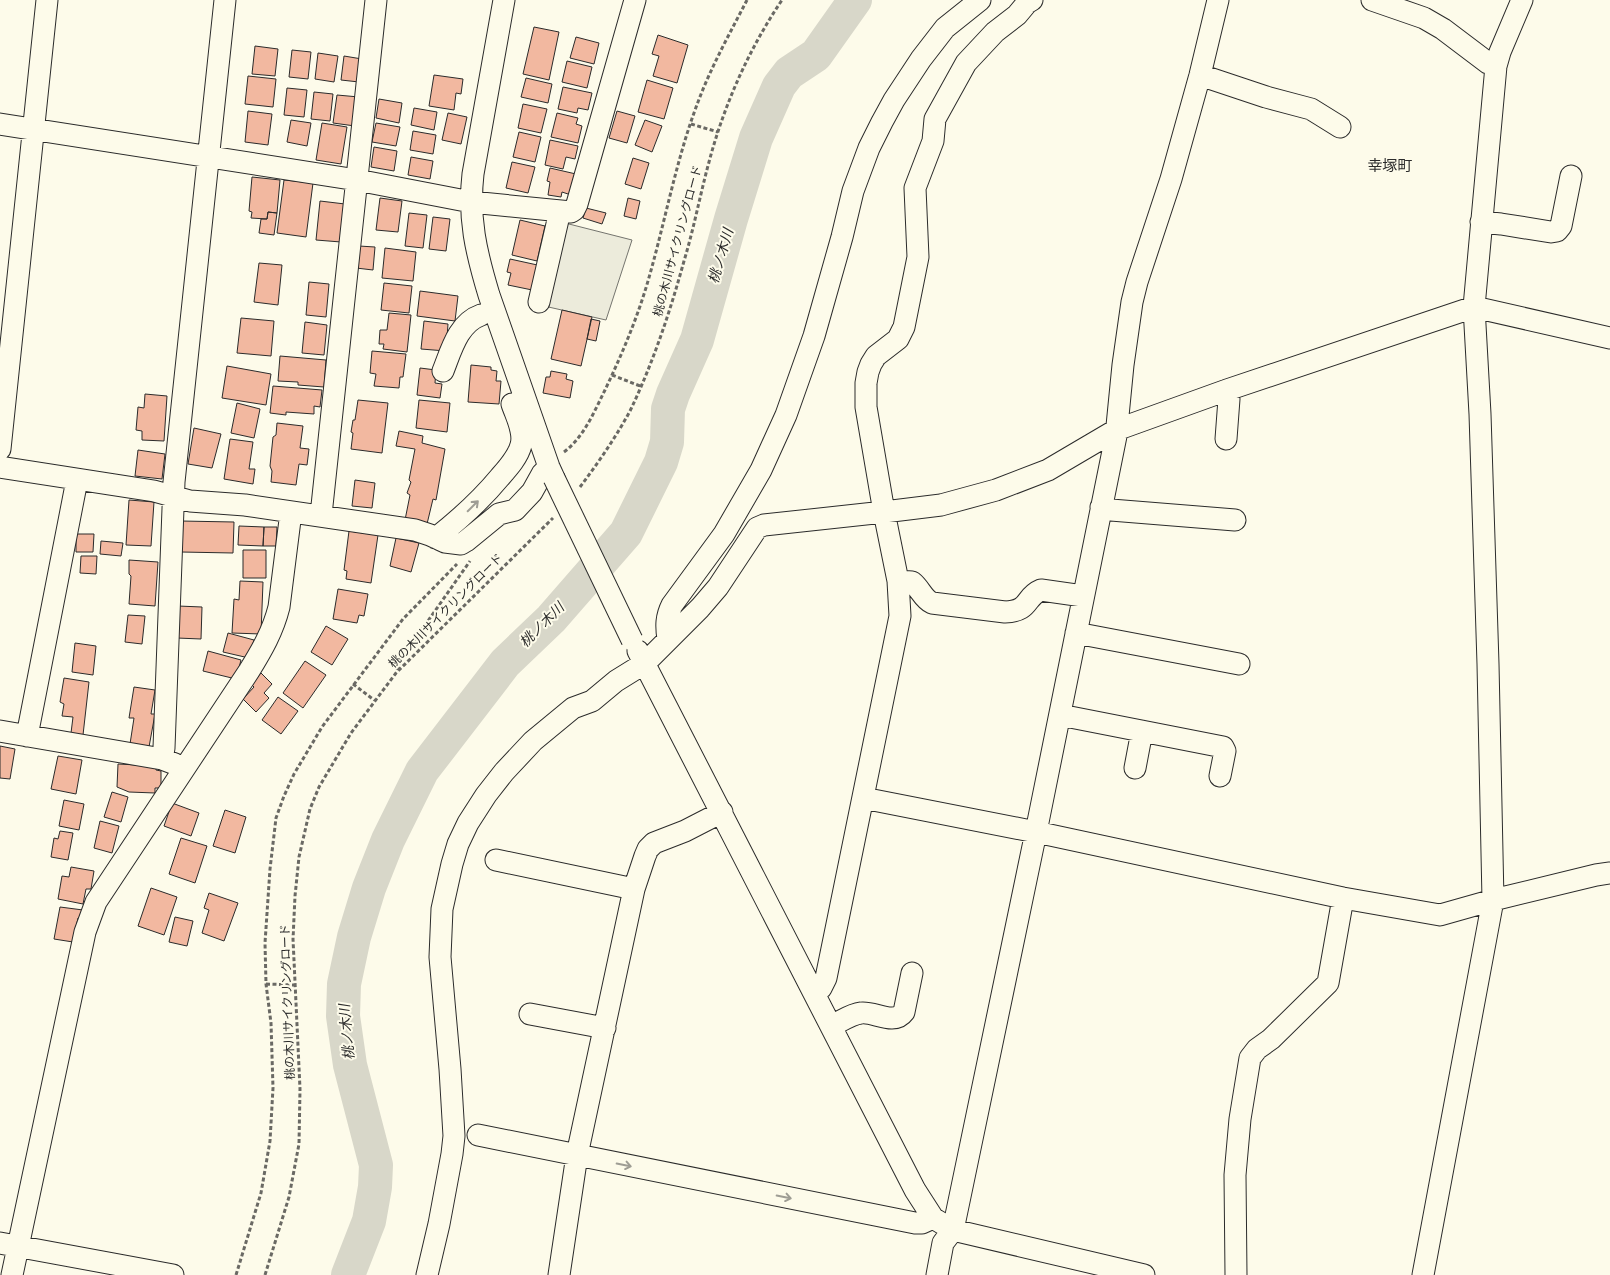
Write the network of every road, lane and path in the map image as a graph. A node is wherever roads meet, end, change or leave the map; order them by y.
1 (47, 0) edge
2 (225, 0) edge
3 (376, 0) edge
4 (504, 0) edge
5 (635, 0) edge
6 (747, 0) edge
7 (782, 0) edge
8 (980, 0) edge
9 (1218, 0) edge
10 (1372, 0) edge
11 (1522, 0) edge
12 (1029, 1) edge
13 (1496, 66) junction
14 (1200, 75) junction
15 (0, 124) edge
16 (691, 124) junction
17 (1340, 127) dead end
18 (33, 129) junction
19 (718, 132) junction
20 (208, 156) junction
21 (1571, 176) dead end
22 (357, 180) junction
23 (471, 202) junction
24 (560, 211) junction
25 (1481, 222) junction
26 (480, 266) junction
27 (539, 302) dead end
28 (1474, 307) junction
29 (481, 315) junction
30 (1610, 338) edge
31 (443, 371) dead end
32 (612, 375) junction
33 (640, 386) junction
34 (1227, 390) junction
35 (1116, 430) junction
36 (1226, 438) dead end
37 (0, 449) edge
38 (0, 467) edge
39 (553, 467) junction
40 (77, 480) junction
41 (577, 491) dead end
42 (173, 496) junction
43 (1101, 507) junction
44 (291, 512) junction
45 (558, 512) dead end
46 (884, 512) junction
47 (321, 515) junction
48 (1235, 520) dead end
49 (436, 538) junction
50 (472, 558) dead end
51 (460, 562) dead end
52 (898, 581) junction
53 (1084, 596) junction
54 (1076, 633) junction
55 (668, 639) junction
56 (645, 662) junction
57 (1239, 664) dead end
58 (396, 673) junction
59 (353, 684) junction
60 (374, 700) junction
61 (1060, 714) junction
62 (0, 731) edge
63 (1142, 731) junction
64 (27, 736) junction
65 (162, 759) junction
66 (1135, 768) dead end
67 (184, 769) junction
68 (1220, 776) dead end
69 (863, 798) junction
70 (722, 812) junction
71 (1036, 832) junction
72 (496, 860) dead end
73 (1610, 873) edge
74 (634, 889) junction
75 (1343, 898) junction
76 (1493, 900) junction
77 (912, 973) dead end
78 (266, 984) junction
79 (295, 985) junction
80 (814, 993) junction
81 (530, 1014) dead end
82 (831, 1026) junction
83 (605, 1028) junction
84 (478, 1136) dead end
85 (577, 1155) junction
86 (933, 1218) junction
87 (953, 1230) junction
88 (9, 1244) edge
89 (138, 1272) edge
90 (12, 1275) edge
91 (173, 1275) edge
92 (236, 1275) edge
93 (265, 1275) edge
94 (427, 1275) edge
95 (560, 1275) edge
96 (937, 1275) edge
97 (1144, 1275) edge
98 (1236, 1275) edge
99 (1423, 1275) edge

1 - 18 street
2 - 20 street
3 - 22 street
4 - 23 street
5 - 24 street
6 - 16 path
7 - 19 path, 桃の木川サイクリングロード
8 - 55 street
9 - 14 street
10 - 13 street
11 - 13 street
12 - 46 street
13 - 25 street
14 - 17 street
14 - 35 street
15 - 18 street
16 - 19 path
16 - 32 path
18 - 20 street
18 - 37 street
19 - 33 path, 桃の木川サイクリングロード
20 - 22 street
20 - 42 street
21 - 25 street
22 - 23 street
22 - 47 street
23 - 24 street
23 - 26 street
24 - 27 street
25 - 28 street
26 - 29 street
26 - 39 street
28 - 30 street
28 - 34 street
28 - 76 street
29 - 31 street
49 -> 29 street
32 - 33 path
32 - 39 path
33 - 41 path, 桃の木川サイクリングロード
34 - 35 street
34 - 36 street
35 - 43 street
35 - 46 street
38 - 40 street
39 - 49 street
39 - 56 street, bridge
40 - 42 street
40 - 64 street
42 - 44 street
42 - 65 street
43 - 48 street
43 - 53 street
44 - 47 street
44 - 67 street
45 - 58 path, 桃の木川サイクリングロード
46 - 52 street
46 - 55 street
47 - 49 street
50 - 58 path
51 - 59 path
52 - 53 street
52 - 69 street
53 - 54 street
54 - 57 street
54 - 61 street
55 - 56 street
56 - 70 street
56 - 94 street
58 - 60 path, 桃の木川サイクリングロード
59 - 60 path
59 - 78 path
60 - 79 path, 桃の木川サイクリングロード
61 - 63 street
61 - 71 street
62 - 64 street
63 - 66 street
63 - 68 street
64 - 65 street
65 - 67 street
67 - 88 street
69 - 71 street
69 - 80 street
70 - 74 street
70 - 80 street
71 - 75 street
71 - 87 street
72 - 74 street
73 - 76 street
74 - 83 street
75 - 76 street
75 - 98 street
76 - 99 street
77 - 82 street
78 - 79 path
78 - 92 path
79 - 93 path, 桃の木川サイクリングロード
80 - 82 street
81 - 83 street
82 - 86 street
83 - 85 street
84 - 85 street
85 -> 86 street
85 - 95 street
86 - 87 street
87 - 96 street
87 - 97 street
88 - 89 street
88 - 90 street
89 - 91 street

